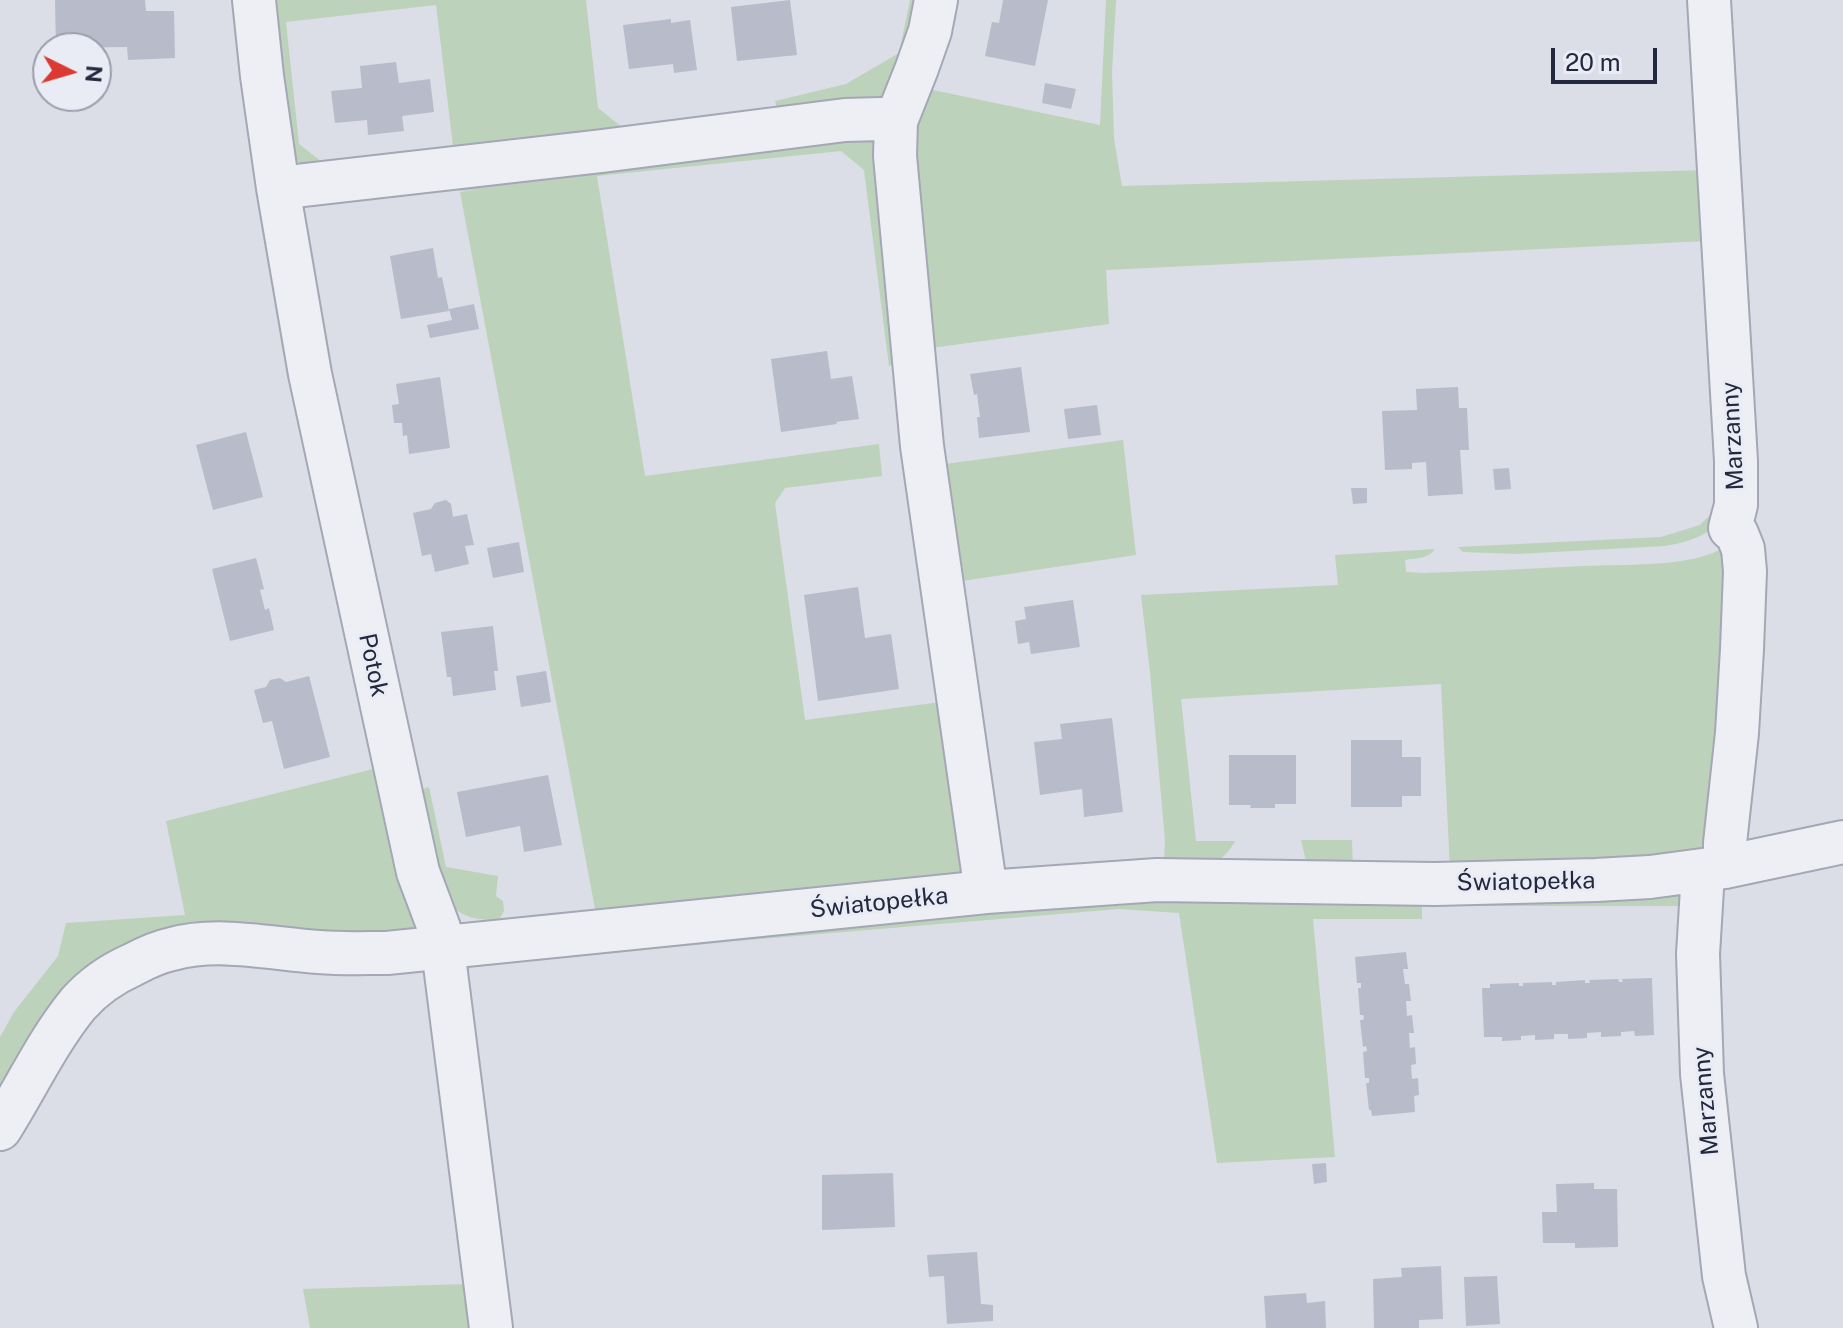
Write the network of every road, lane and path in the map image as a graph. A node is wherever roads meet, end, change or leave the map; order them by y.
1 (254, 0) edge
2 (936, 0) edge
3 (1709, 0) edge
4 (896, 121) junction
5 (278, 188) junction
6 (1843, 842) edge
7 (1714, 870) junction
8 (986, 892) junction
9 (443, 949) junction
10 (0, 1129) edge
11 (491, 1328) edge
12 (1736, 1328) edge

1 - 5 street, Potok
2 - 4 street
3 - 7 street, Marzanny
4 - 5 street
4 - 8 street
5 - 9 street, Potok
6 - 7 street, Światopełka
7 - 8 street, Światopełka
7 - 12 street, Marzanny
8 - 9 street, Światopełka
9 - 10 street, Światopełka
9 - 11 street, Potok

